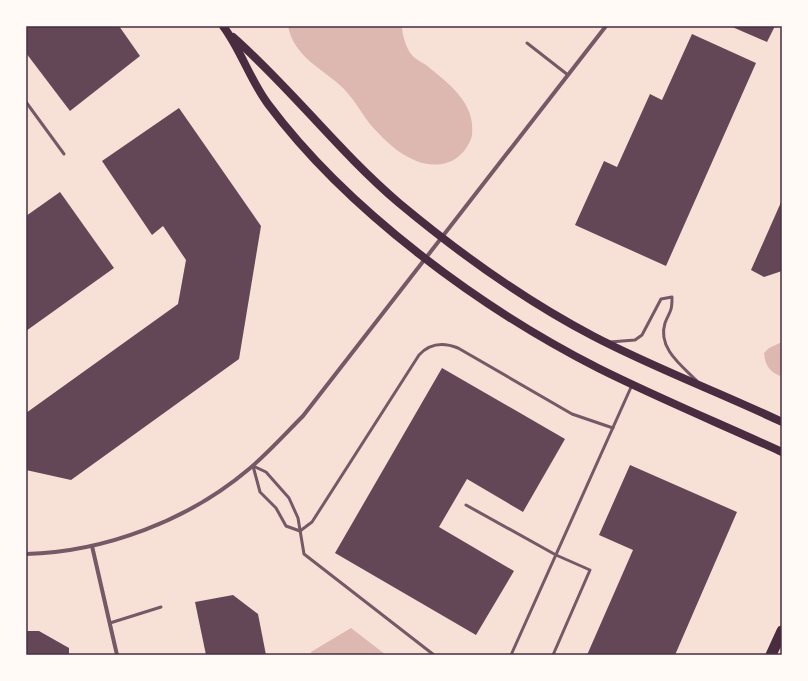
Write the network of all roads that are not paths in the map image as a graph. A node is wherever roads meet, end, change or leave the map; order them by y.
1 (223, 26) edge
2 (606, 26) edge
3 (229, 34) junction
4 (528, 43) dead end
5 (568, 75) junction
6 (26, 102) edge
7 (64, 154) dead end
8 (442, 236) junction
9 (425, 258) junction
10 (606, 342) junction
11 (633, 384) junction
12 (702, 386) junction
13 (782, 422) edge
14 (613, 428) junction
15 (782, 452) edge
16 (253, 466) junction
17 (466, 505) dead end
18 (300, 531) junction
19 (92, 546) junction
20 (26, 554) edge
21 (556, 555) junction
22 (161, 608) dead end
23 (110, 623) junction
24 (782, 631) edge
25 (117, 655) edge
26 (434, 655) edge
27 (511, 655) edge
28 (553, 655) edge
29 (771, 655) edge

1 - 3 main road
2 - 5 street
3 - 8 main road
3 - 9 main road
4 - 5 lane
5 - 8 street
6 - 7 lane
8 - 9 street
8 - 10 main road
9 - 11 main road
9 - 16 street
10 - 12 main road
10 - 12 lane
11 - 14 lane
11 - 15 main road
12 - 13 main road
14 - 18 lane
14 - 21 lane
16 - 18 lane
16 - 18 lane
16 - 19 street
17 - 21 lane
18 - 26 lane
19 - 20 street
19 - 23 street
21 - 27 lane
21 - 28 lane
22 - 23 lane
23 - 25 street
24 - 29 highway

